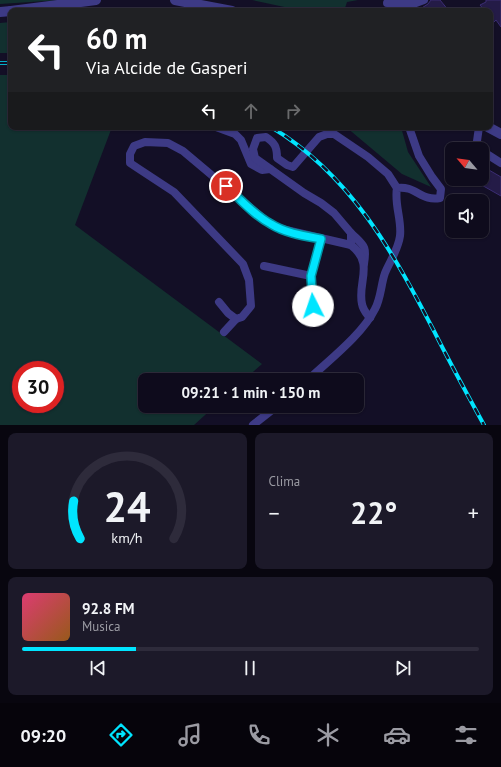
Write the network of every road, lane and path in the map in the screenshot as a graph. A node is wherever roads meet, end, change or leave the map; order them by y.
1 (96, 0) edge
2 (175, 0) edge
3 (424, 0) edge
4 (187, 1) edge
5 (206, 3) edge
6 (387, 3) dead end
7 (34, 8) edge
8 (222, 8) edge
9 (223, 130) edge
10 (410, 130) edge
11 (479, 130) edge
12 (477, 142) edge
13 (489, 155) edge
14 (501, 163) edge
15 (270, 169) junction
16 (397, 188) junction
17 (351, 233) junction
18 (321, 239) junction
19 (351, 245) junction
20 (264, 266) dead end
21 (364, 267) junction
22 (311, 276) junction
23 (219, 302) dead end
24 (313, 306) dead end
25 (370, 318) junction
26 (236, 319) junction
27 (224, 332) dead end
28 (315, 373) edge
29 (268, 413) edge
30 (253, 425) edge

1 - 7 street
2 - 4 street
3 - 6 street
4 - 5 street
5 - 8 street
9 - 15 street
10 - 16 street
11 - 12 street
13 - 14 street
15 - 16 street
15 - 17 street
16 - 25 street
17 - 19 street
17 - 21 street
18 - 19 street
18 - 22 street
18 - 26 street
19 - 21 street
20 - 22 street
21 - 25 street
22 - 24 street
23 - 26 street
25 - 28 street
26 - 27 street
29 - 30 street

